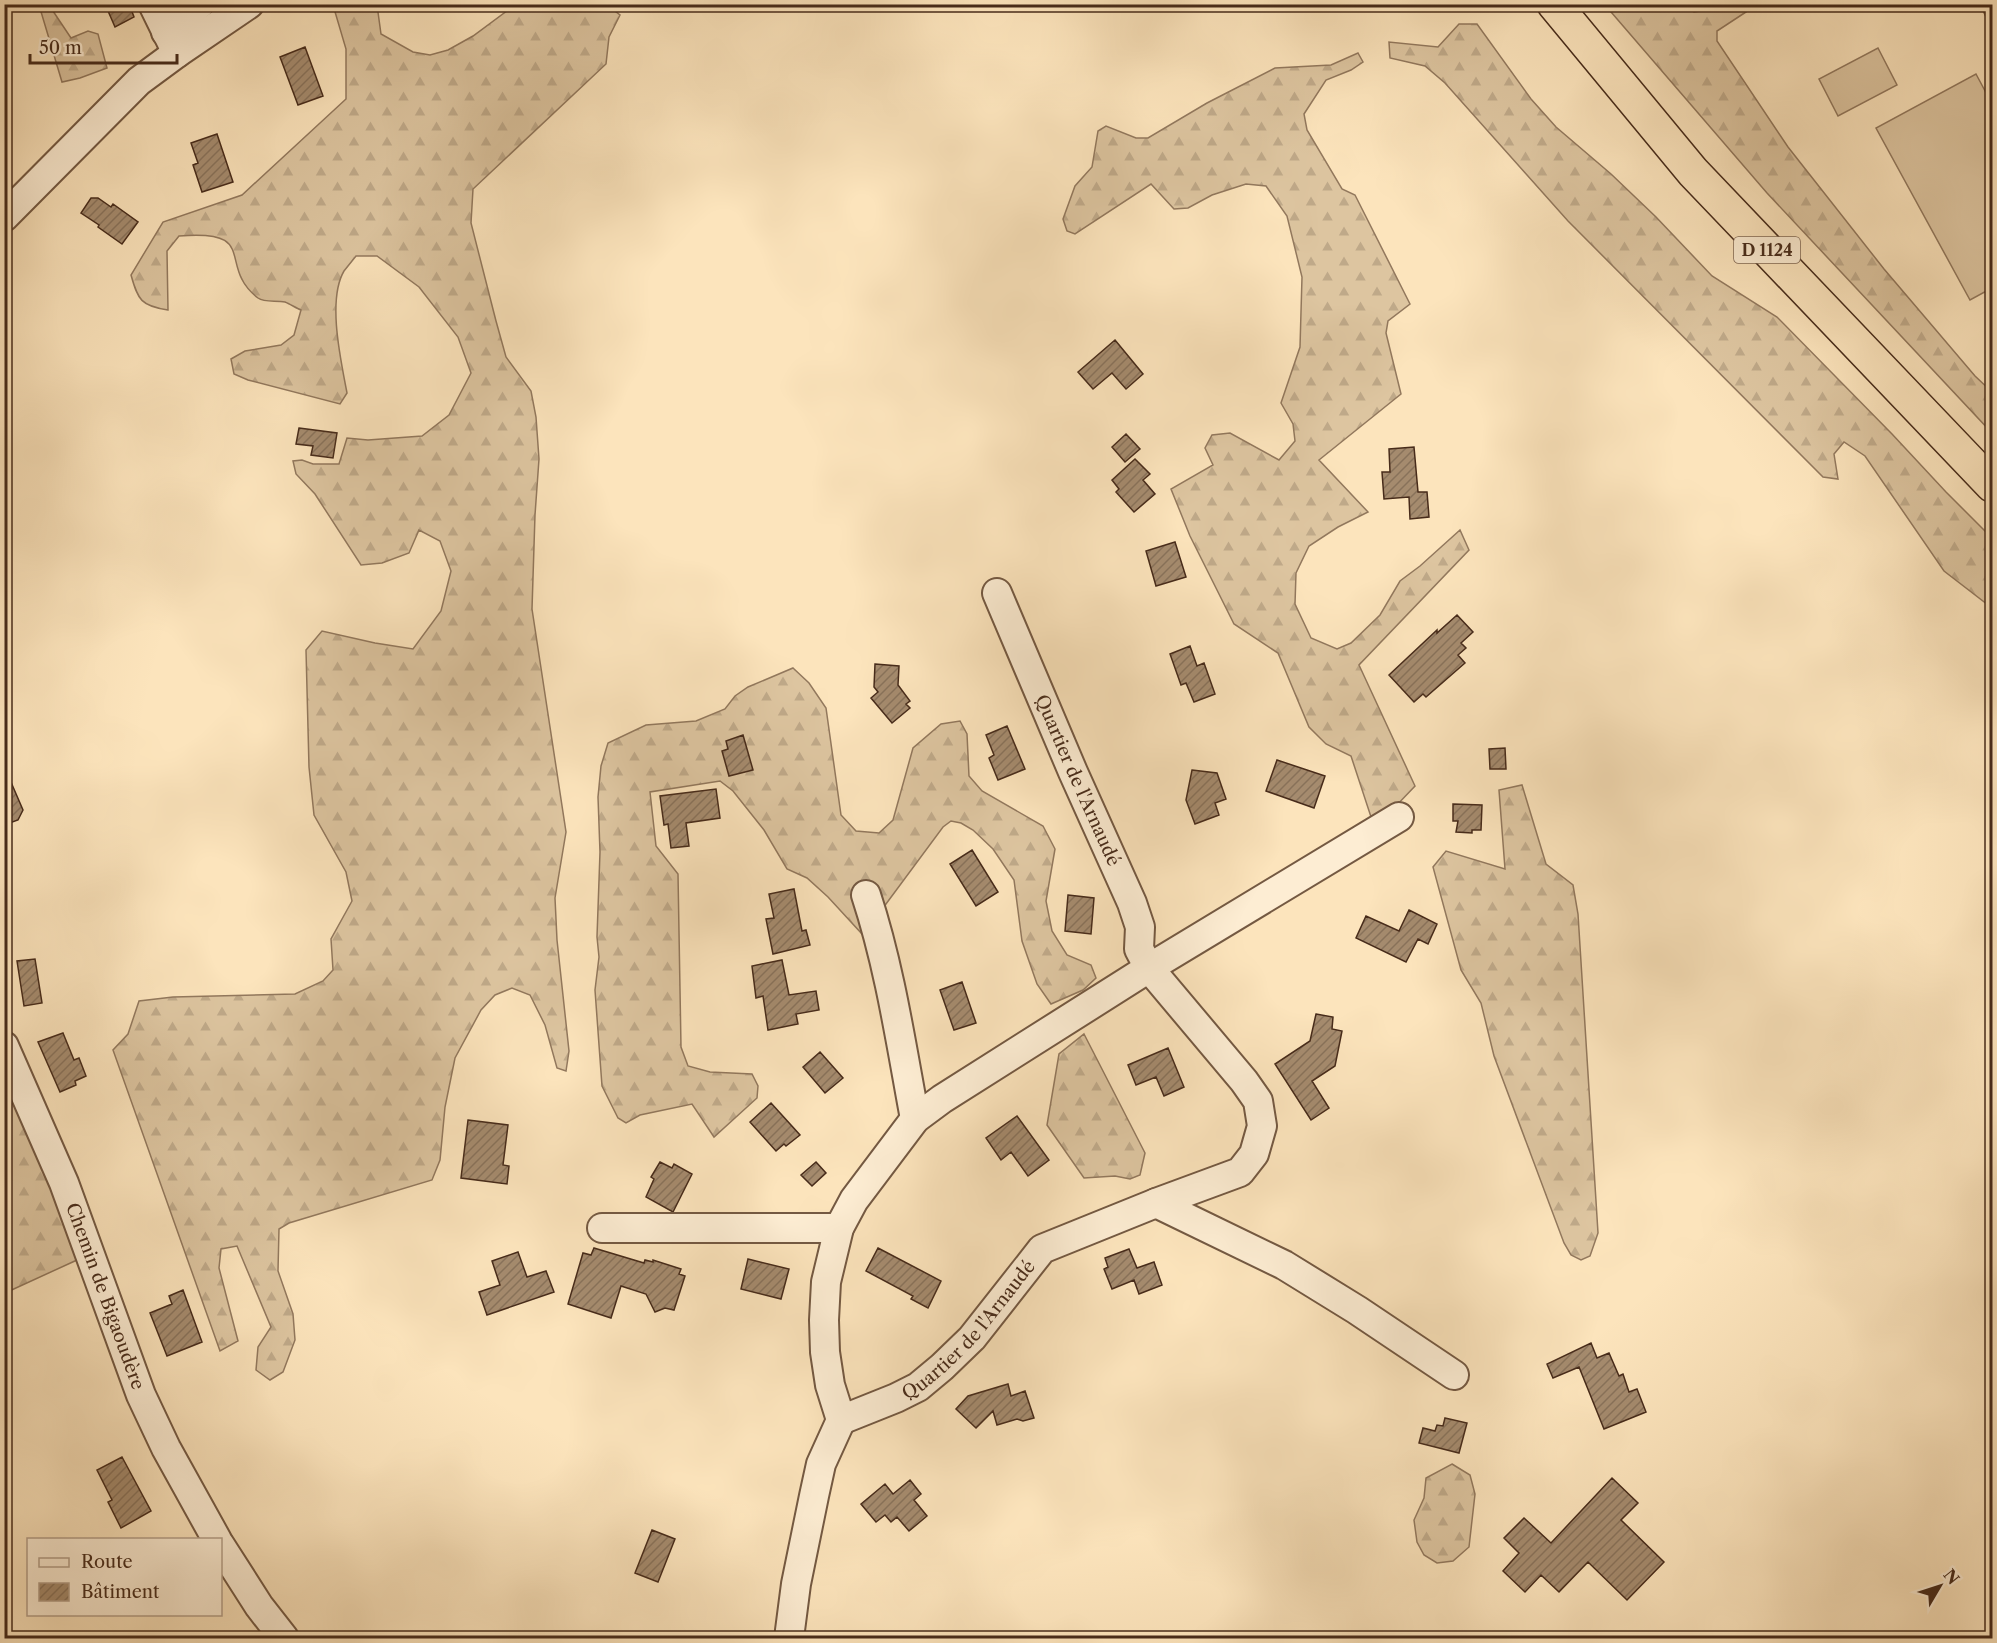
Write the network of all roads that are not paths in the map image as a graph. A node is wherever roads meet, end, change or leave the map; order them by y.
1 (153, 4) edge
2 (200, 4) edge
3 (249, 4) edge
4 (1554, 4) edge
5 (171, 42) junction
6 (4, 217) edge
7 (1992, 485) edge
8 (997, 593) dead end
9 (1399, 817) dead end
10 (866, 895) dead end
11 (1149, 968) junction
12 (4, 1046) edge
13 (915, 1119) junction
14 (1156, 1203) junction
15 (602, 1228) dead end
16 (839, 1228) junction
17 (1454, 1375) dead end
18 (841, 1420) junction
19 (216, 1538) edge
20 (222, 1548) edge
21 (284, 1638) edge
22 (789, 1638) edge

1 - 5 street
2 - 5 street
3 - 5 street
4 - 7 highway, D 1124
5 - 6 street
8 - 11 street, Quartier de l'Arnaudé
9 - 11 street
10 - 13 street
11 - 13 street
11 - 14 street, Quartier de l'Arnaudé
12 - 19 street, Chemin de Bigaoudère
13 - 16 street
14 - 17 street
14 - 18 street, Quartier de l'Arnaudé
15 - 16 street
16 - 18 street
18 - 22 street
20 - 21 street

